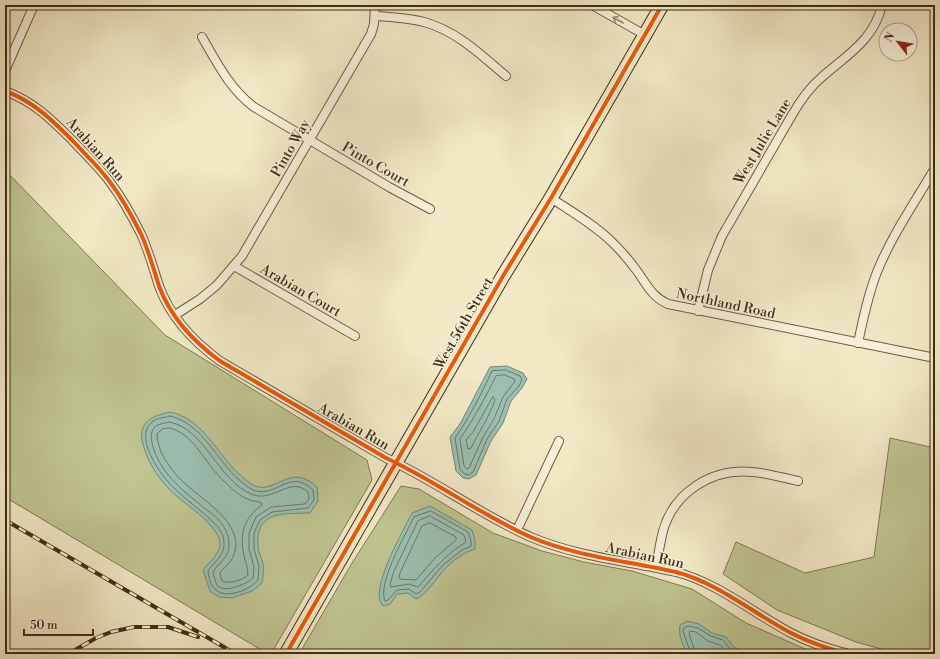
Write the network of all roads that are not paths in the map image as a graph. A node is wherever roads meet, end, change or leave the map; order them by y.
1 (34, 5) edge
2 (375, 5) edge
3 (592, 5) edge
4 (662, 5) edge
5 (882, 5) edge
6 (375, 16) junction
7 (645, 35) junction
8 (202, 37) dead end
9 (5, 71) edge
10 (506, 76) dead end
11 (5, 91) edge
12 (310, 141) junction
13 (935, 168) edge
14 (551, 198) junction
15 (430, 209) dead end
16 (234, 266) junction
17 (698, 311) junction
18 (175, 315) junction
19 (355, 336) dead end
20 (858, 343) junction
21 (935, 358) edge
22 (559, 441) dead end
23 (396, 462) junction
24 (798, 481) dead end
25 (517, 530) junction
26 (656, 568) junction
27 (286, 654) edge
28 (849, 654) edge

1 - 9 street
2 - 6 street, Pinto Way
7 -> 3 street
4 - 7 main road, West 56th Street
5 - 17 street, West Julie Lane
6 - 10 street
6 - 12 street, Pinto Way
7 - 14 main road, West 56th Street
8 - 12 street, Pinto Court
11 - 18 street, Arabian Run
12 - 15 street, Pinto Court
12 - 16 street, Pinto Way
13 - 20 street
14 - 17 street, Northland Road
14 - 23 main road, West 56th Street
16 - 18 street, Pinto Way
16 - 19 street, Arabian Court
17 - 20 street, Northland Road
18 - 23 street, Arabian Run
20 - 21 street, Northland Road
22 - 25 street
23 - 25 street, Arabian Run
23 - 27 main road, West 56th Street
24 - 26 street
25 - 26 street, Arabian Run
26 - 28 street, Arabian Run

